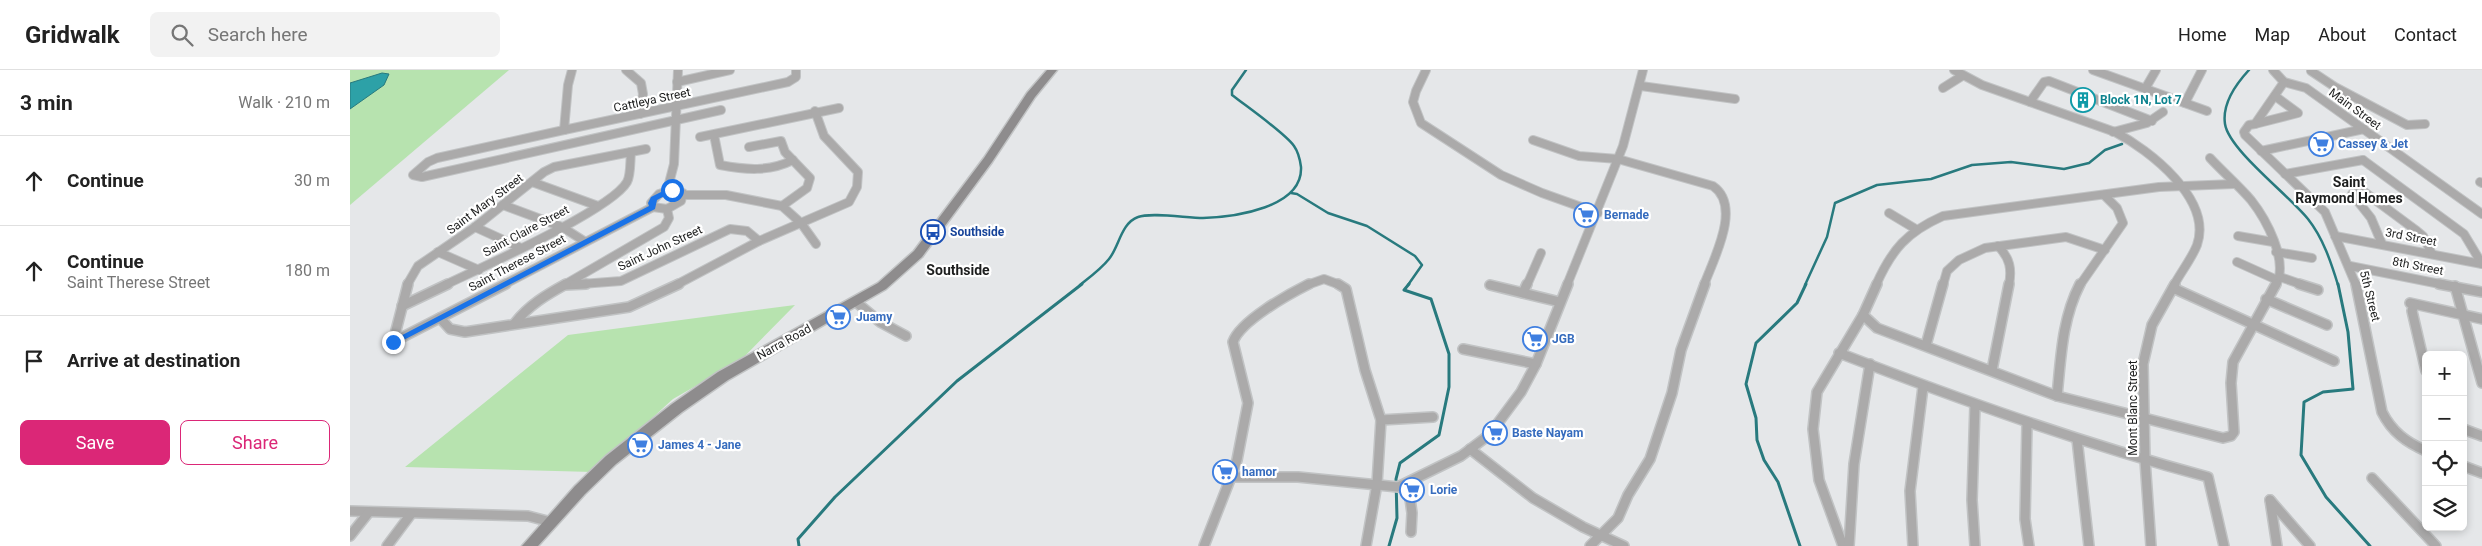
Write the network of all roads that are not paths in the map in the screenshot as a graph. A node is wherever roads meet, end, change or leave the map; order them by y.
1 (572, 70) edge
2 (626, 70) edge
3 (678, 70) edge
4 (730, 70) edge
5 (796, 70) edge
6 (1052, 70) edge
7 (1426, 70) edge
8 (1644, 70) edge
9 (1954, 70) edge
10 (2093, 70) edge
11 (2156, 70) edge
12 (2202, 70) edge
13 (2273, 70) edge
14 (2312, 70) edge
15 (1962, 76) junction
16 (677, 82) junction
17 (2284, 82) junction
18 (1641, 86) junction
19 (1943, 88) dead end
20 (2145, 89) junction
21 (2275, 96) junction
22 (1736, 99) dead end
23 (2030, 102) junction
24 (2185, 103) junction
25 (677, 106) junction
26 (838, 108) dead end
27 (721, 110) dead end
28 (815, 111) junction
29 (2208, 111) dead end
30 (2163, 112) dead end
31 (640, 114) junction
32 (676, 120) junction
33 (2152, 120) junction
34 (2255, 124) junction
35 (2425, 124) dead end
36 (2364, 129) junction
37 (564, 130) junction
38 (2113, 132) junction
39 (2244, 132) joint
40 (714, 135) junction
41 (700, 137) dead end
42 (1533, 140) dead end
43 (748, 147) dead end
44 (646, 149) dead end
45 (2261, 151) junction
46 (631, 152) junction
47 (2210, 158) dead end
48 (1618, 159) junction
49 (793, 160) junction
50 (2285, 174) junction
51 (532, 182) junction
52 (2234, 184) junction
53 (2182, 185) junction
54 (667, 191) junction
55 (684, 195) junction
56 (2104, 195) junction
57 (503, 205) junction
58 (598, 206) junction
59 (782, 206) junction
60 (653, 207) junction
61 (667, 208) junction
62 (1598, 213) junction
63 (1889, 213) dead end
64 (2482, 214) edge
65 (801, 223) junction
66 (475, 227) junction
67 (562, 227) junction
68 (1914, 228) junction
69 (2238, 236) dead end
70 (2336, 236) junction
71 (584, 241) junction
72 (760, 241) junction
73 (2272, 242) junction
74 (816, 244) dead end
75 (2382, 244) junction
76 (1998, 246) junction
77 (521, 248) junction
78 (2104, 250) junction
79 (438, 252) junction
80 (2276, 252) junction
81 (1541, 253) dead end
82 (2432, 254) junction
83 (2312, 258) dead end
84 (2237, 262) dead end
85 (2482, 264) edge
86 (2350, 266) junction
87 (479, 270) junction
88 (2279, 278) junction
89 (565, 285) junction
90 (1490, 285) dead end
91 (2455, 286) junction
92 (2173, 288) junction
93 (2318, 290) dead end
94 (2482, 292) edge
95 (1523, 293) junction
96 (2266, 299) junction
97 (856, 302) junction
98 (1560, 302) junction
99 (402, 306) junction
100 (1862, 314) junction
101 (2462, 314) junction
102 (440, 318) junction
103 (2482, 319) edge
104 (515, 323) junction
105 (2253, 324) junction
106 (2327, 325) dead end
107 (906, 336) dead end
108 (393, 342) joint
109 (1926, 346) junction
110 (1463, 349) dead end
111 (1839, 353) junction
112 (2422, 353) edge
113 (2334, 362) dead end
114 (1536, 364) junction
115 (1870, 364) junction
116 (1992, 370) junction
117 (2482, 383) edge
118 (1923, 387) junction
119 (2057, 396) junction
120 (1975, 405) junction
121 (1433, 417) dead end
122 (2145, 417) junction
123 (1381, 420) junction
124 (2027, 424) junction
125 (2467, 430) edge
126 (2482, 436) edge
127 (2077, 440) junction
128 (2422, 449) edge
129 (1470, 450) junction
130 (2145, 460) junction
131 (2467, 467) edge
132 (2482, 473) edge
133 (1232, 478) junction
134 (2372, 478) dead end
135 (1377, 484) junction
136 (1400, 486) junction
137 (350, 511) edge
138 (368, 512) junction
139 (412, 514) junction
140 (551, 522) junction
141 (1411, 532) dead end
142 (1599, 535) junction
143 (350, 536) edge
144 (387, 546) edge
145 (529, 546) edge
146 (1204, 546) edge
147 (1366, 546) edge
148 (1590, 546) edge
149 (1624, 546) edge
150 (1843, 546) edge
151 (1849, 546) edge
152 (1913, 546) edge
153 (1975, 546) edge
154 (2029, 546) edge
155 (2089, 546) edge
156 (2151, 546) edge
157 (2224, 546) edge
158 (2276, 546) edge
159 (2310, 546) edge
160 (2436, 546) edge

1 - 37 street
2 - 31 street
3 - 16 street
4 - 16 street
5 - 25 street, Cattleya Street
6 - 97 street, Narra Road
7 - 62 street
8 - 18 street
9 - 15 street, Mont Blanc Street
10 - 20 street
11 - 20 street
12 - 24 street
13 - 17 street
14 - 35 street
15 - 19 street
15 - 23 street, Mont Blanc Street
16 - 25 street
17 - 21 street
17 - 36 street, Main Street
18 - 22 street
18 - 48 street
20 - 24 street
21 - 34 street
21 - 34 street
23 - 33 street
23 - 38 street, Mont Blanc Street
24 - 29 street
25 - 31 street, Cattleya Street
25 - 32 street
26 - 28 street
27 - 32 street
28 - 40 street
28 - 65 street
30 - 33 street
31 - 37 street, Cattleya Street
32 - 37 street, Cattleya Street
32 - 54 street
33 - 38 street
34 - 39 street
36 - 45 street
36 - 64 street, Main Street
38 - 53 street, Mont Blanc Street
39 - 45 street, 5th Street
40 - 41 street
40 - 49 street
42 - 48 street
43 - 49 street
44 - 46 street, Saint Mary Street
45 - 50 street, 5th Street
46 - 51 street, Saint Mary Street
46 - 58 street, Saint Claire Street
47 - 52 street
48 - 62 street
48 - 142 street
49 - 59 street
50 - 70 street, 5th Street
50 - 85 street
51 - 57 street, Saint Mary Street
51 - 58 street
52 - 53 street
52 - 73 street
53 - 56 street
53 - 92 street, Mont Blanc Street
54 - 55 street
54 - 60 street
55 - 59 street
55 - 61 street
56 - 68 street
56 - 78 street
57 - 66 street, Saint Mary Street
57 - 67 street
58 - 67 street, Saint Claire Street
59 - 65 street
60 - 61 street
60 - 71 street, Saint Therese Street
61 - 89 street
62 - 98 street
63 - 68 street
65 - 72 street
65 - 74 street
66 - 77 street
66 - 79 street, Saint Mary Street
67 - 71 street
67 - 77 street, Saint Claire Street
68 - 100 street
69 - 73 street
70 - 75 street, 3rd Street
70 - 86 street, 5th Street
71 - 102 street, Saint Therese Street
72 - 89 street, Saint John Street
72 - 104 street
73 - 80 street
75 - 82 street, 3rd Street
75 - 82 street
76 - 78 street
76 - 109 street
76 - 116 street
77 - 87 street, Saint Claire Street
78 - 119 street
79 - 87 street
79 - 99 street, Saint Mary Street
80 - 83 street
80 - 88 street
81 - 95 street
82 - 85 street, 3rd Street
84 - 88 street
86 - 91 street, 8th Street
86 - 128 street, 5th Street
87 - 99 street, Saint Claire Street
88 - 93 street
88 - 96 street
89 - 104 street
90 - 95 street
91 - 94 street, 8th Street
91 - 101 street
92 - 105 street
92 - 122 street, Mont Blanc Street
95 - 98 street
96 - 105 street
96 - 106 street
97 - 107 street
97 - 140 street, Narra Road
98 - 114 street
99 - 108 street, Saint Mary Street
100 - 109 street
100 - 111 street
101 - 103 street
101 - 112 street
101 - 117 street
102 - 104 street
102 - 108 street, Saint Therese Street
105 - 113 street
105 - 122 street
109 - 116 street
110 - 114 street
111 - 115 street
111 - 150 street
114 - 129 street
115 - 118 street
115 - 151 street
116 - 119 street
118 - 120 street
118 - 152 street
119 - 122 street
120 - 124 street
120 - 153 street
121 - 123 street
122 - 130 street, Mont Blanc Street
123 - 133 street
123 - 135 street
124 - 127 street
124 - 154 street
125 - 126 street
127 - 130 street
127 - 155 street
129 - 136 street
129 - 142 street
130 - 156 street, Mont Blanc Street
130 - 157 street
131 - 132 street
133 - 135 street
133 - 146 street
134 - 160 street
135 - 136 street
135 - 147 street
136 - 141 street
137 - 138 street
138 - 139 street
138 - 143 street
139 - 140 street
139 - 144 street
140 - 145 street, Narra Road
142 - 148 street
142 - 149 street
158 - 159 street

